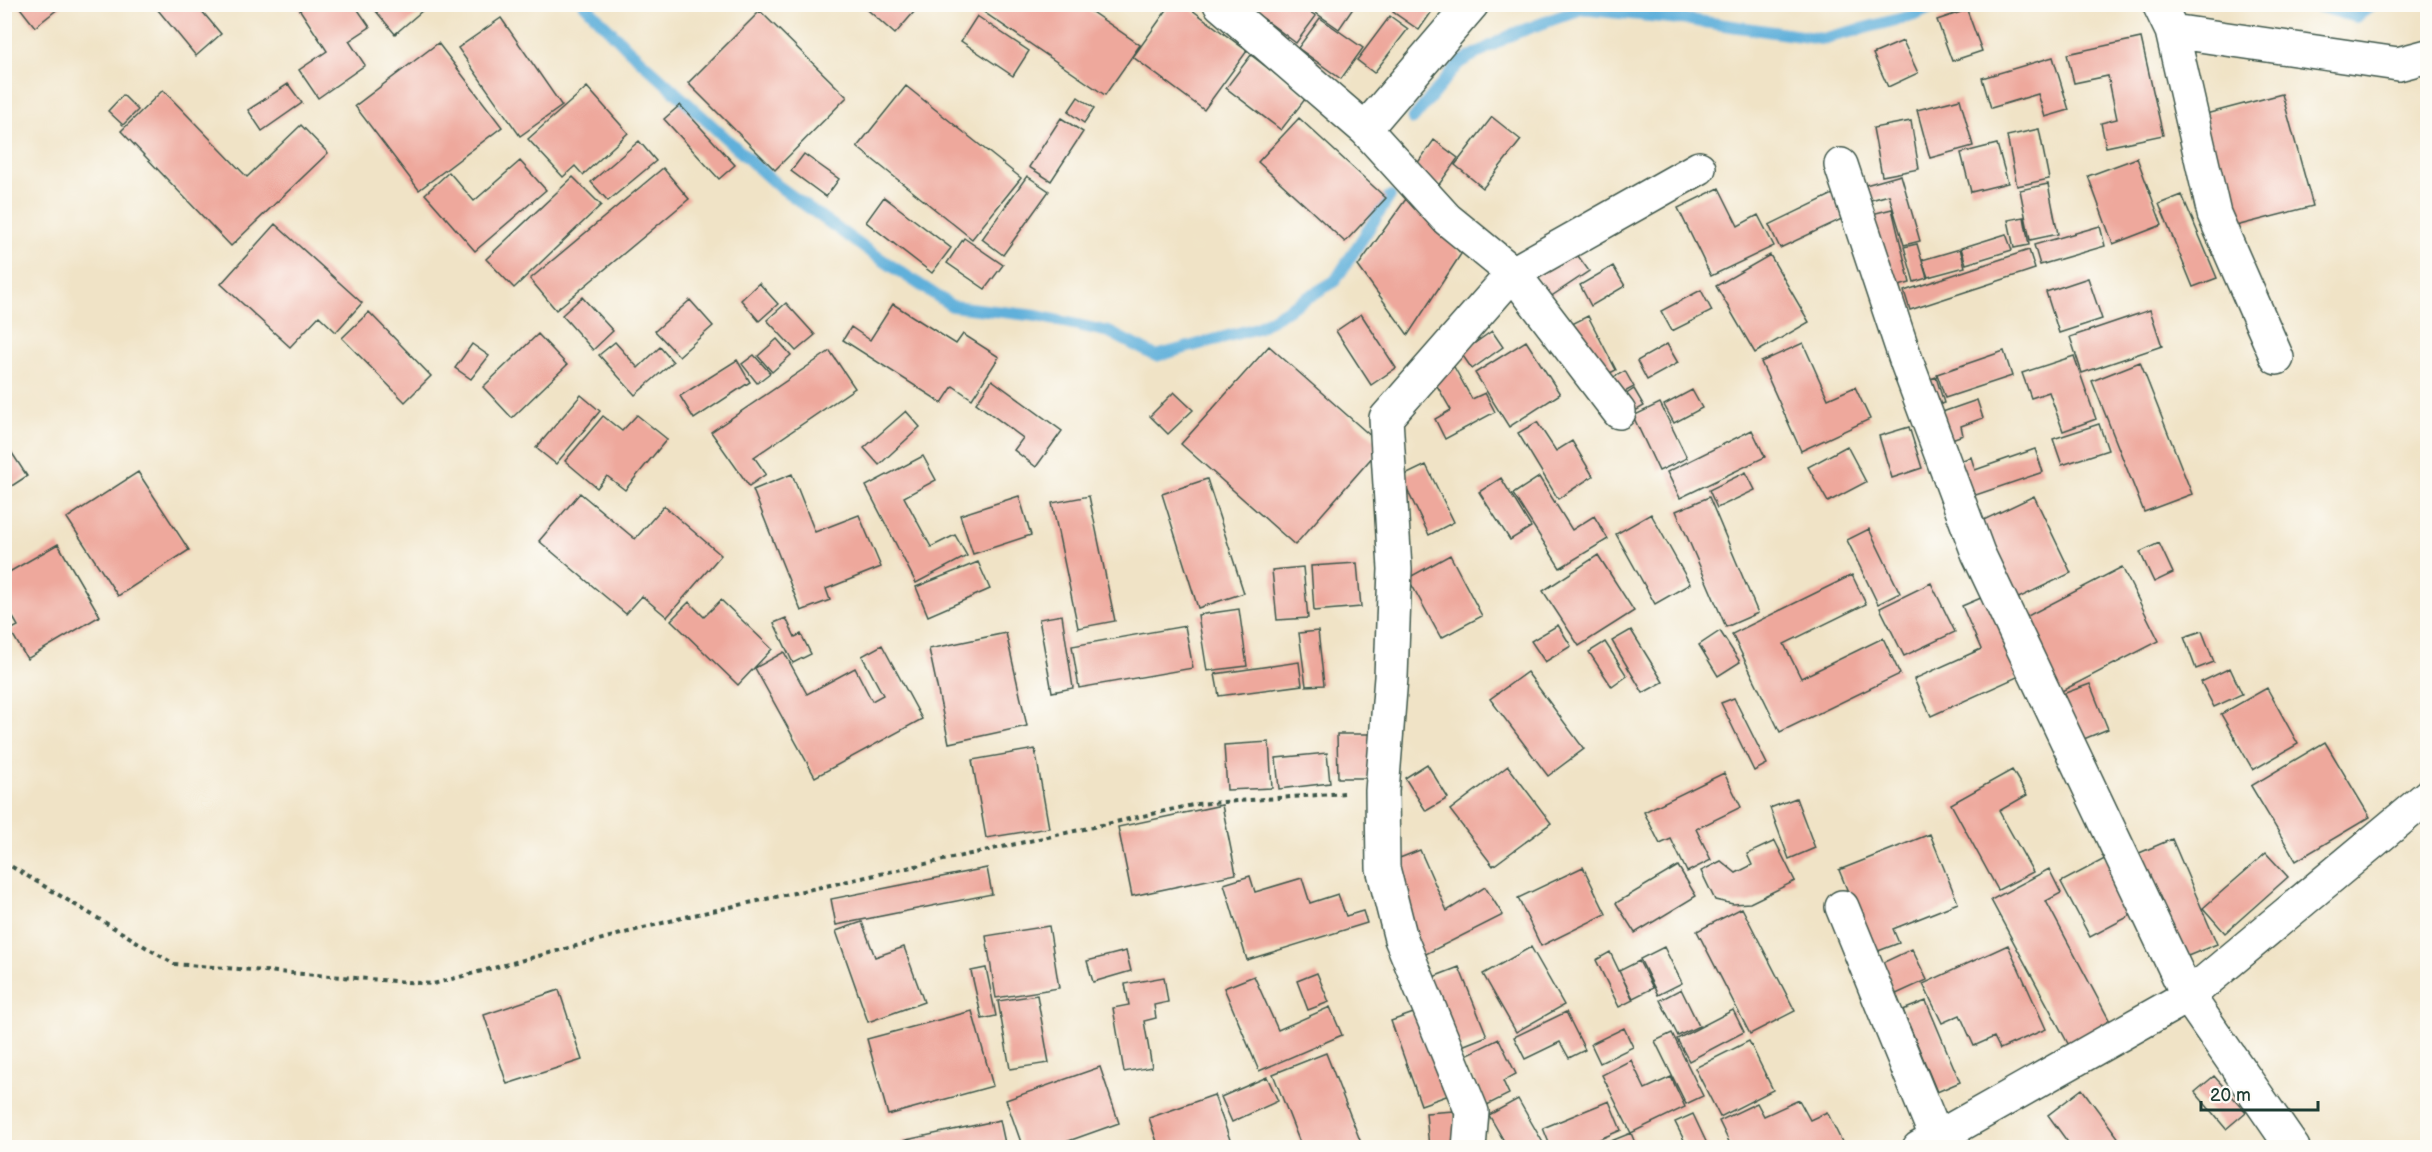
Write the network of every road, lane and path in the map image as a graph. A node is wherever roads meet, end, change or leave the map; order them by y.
1 (1220, 4) edge
2 (1472, 4) edge
3 (2166, 18) edge
4 (2427, 56) edge
5 (1365, 129) junction
6 (1841, 165) dead end
7 (1699, 168) dead end
8 (1513, 273) junction
9 (2277, 358) dead end
10 (1619, 412) dead end
11 (1382, 790) junction
12 (2427, 796) edge
13 (4, 862) edge
14 (1842, 907) dead end
15 (2188, 996) junction
16 (1928, 1143) edge
17 (1469, 1148) edge
18 (2293, 1148) edge

1 - 5 street
2 - 5 street
3 - 4 street
3 - 9 street
5 - 8 street
6 - 15 street
7 - 8 street
8 - 10 street
8 - 11 street
11 - 13 path
11 - 17 street
12 - 15 street
14 - 16 street
15 - 16 street
15 - 18 street

